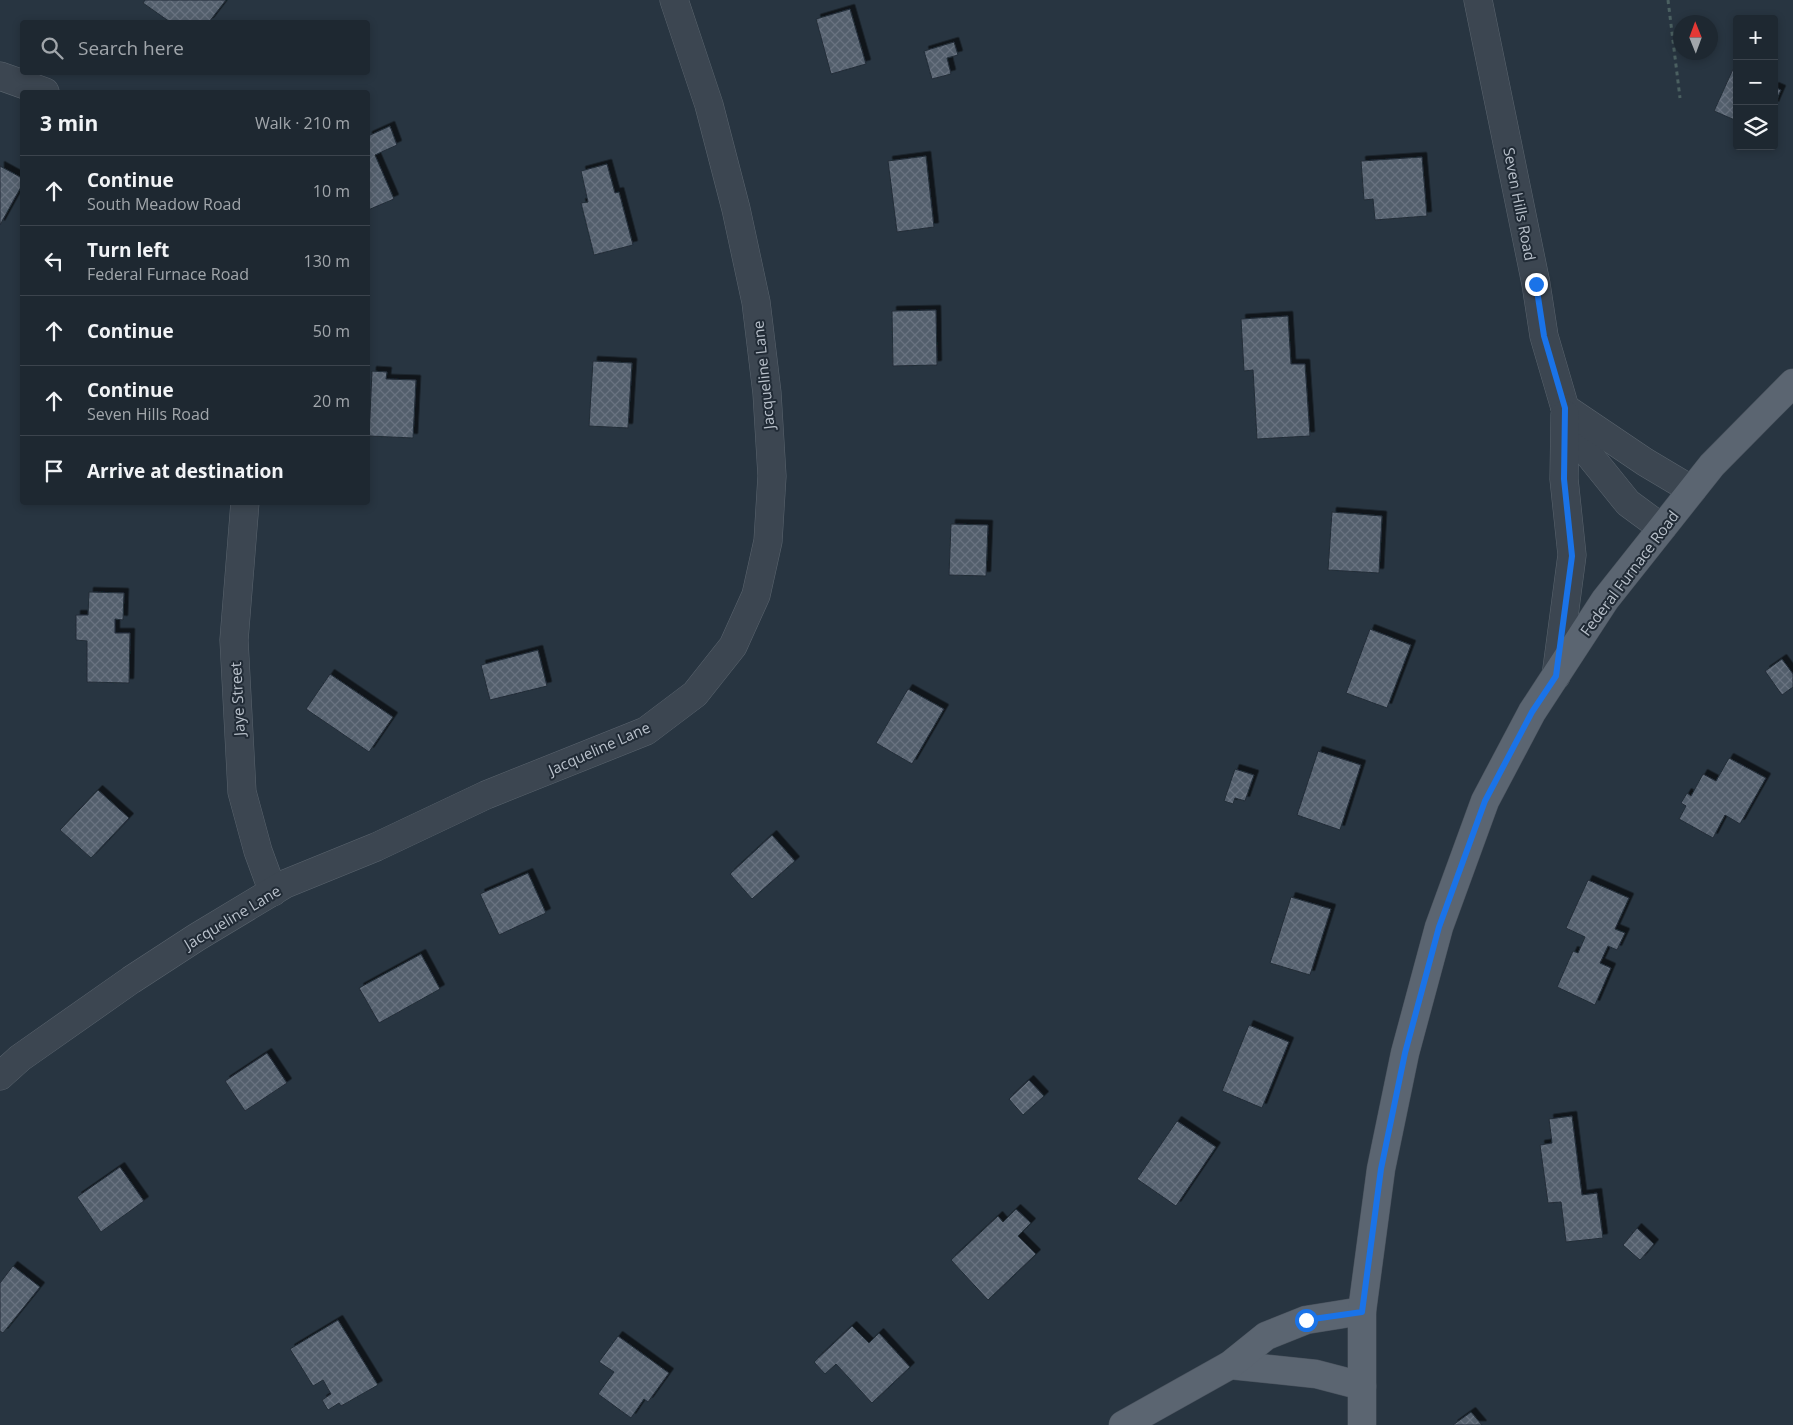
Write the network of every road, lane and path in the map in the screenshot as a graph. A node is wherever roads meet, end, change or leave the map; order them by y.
1 (674, 0) edge
2 (1478, 0) edge
3 (1668, 0) edge
4 (0, 76) edge
5 (39, 90) edge
6 (1680, 98) dead end
7 (1793, 383) edge
8 (1565, 408) junction
9 (1692, 490) junction
10 (245, 505) edge
11 (1662, 528) junction
12 (1556, 676) junction
13 (273, 892) junction
14 (0, 1076) edge
15 (1362, 1312) junction
16 (1230, 1365) junction
17 (1362, 1386) junction
18 (1123, 1425) edge
19 (1362, 1425) edge

1 - 13 street, Jacqueline Lane
2 - 8 street, Seven Hills Road
3 - 6 path
4 - 5 street
7 - 9 main road, Federal Furnace Road
8 - 9 street
8 - 11 street, Seven Hills Road
8 - 12 street
9 - 11 main road, Federal Furnace Road
10 - 13 street, Jaye Street
11 - 12 main road, Federal Furnace Road
12 - 15 main road, Federal Furnace Road
13 - 14 street, Jacqueline Lane
15 - 16 main road
15 - 17 main road, Federal Furnace Road
16 - 17 main road
16 - 18 main road
17 - 19 main road, Federal Furnace Road

